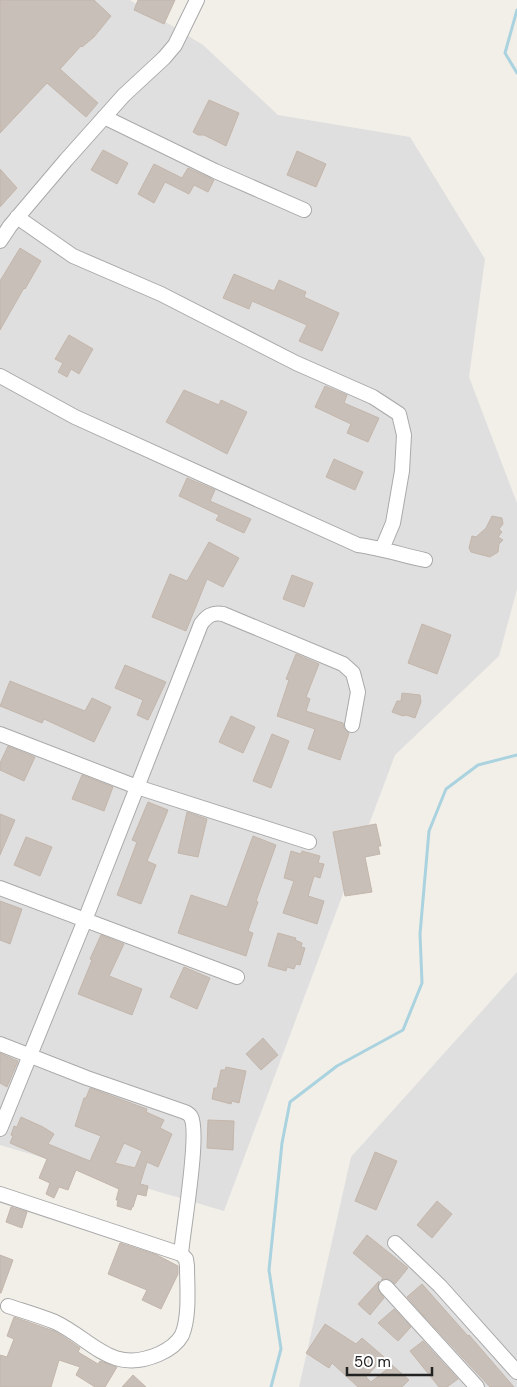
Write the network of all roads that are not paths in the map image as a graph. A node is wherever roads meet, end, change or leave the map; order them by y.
1 (197, 0) edge
2 (104, 117) junction
3 (304, 210) dead end
4 (18, 217) junction
5 (2, 231) edge
6 (0, 376) edge
7 (382, 549) junction
8 (425, 560) dead end
9 (352, 725) dead end
10 (0, 734) edge
11 (137, 787) junction
12 (309, 842) dead end
13 (0, 888) edge
14 (84, 920) junction
15 (237, 977) dead end
16 (0, 1044) edge
17 (30, 1056) junction
18 (0, 1129) edge
19 (0, 1194) edge
20 (395, 1243) dead end
21 (181, 1254) junction
22 (386, 1287) dead end
23 (8, 1306) dead end
24 (517, 1372) edge
25 (477, 1387) edge

1 - 2 street
2 - 3 street
2 - 4 street
4 - 5 street
4 - 7 street
6 - 7 street
7 - 8 street
9 - 11 street
10 - 11 street
11 - 12 street
11 - 14 street
13 - 14 street
14 - 15 street
14 - 17 street
16 - 17 street
17 - 18 street
17 - 21 street
19 - 21 street
20 - 24 street
21 - 23 street
22 - 25 street

